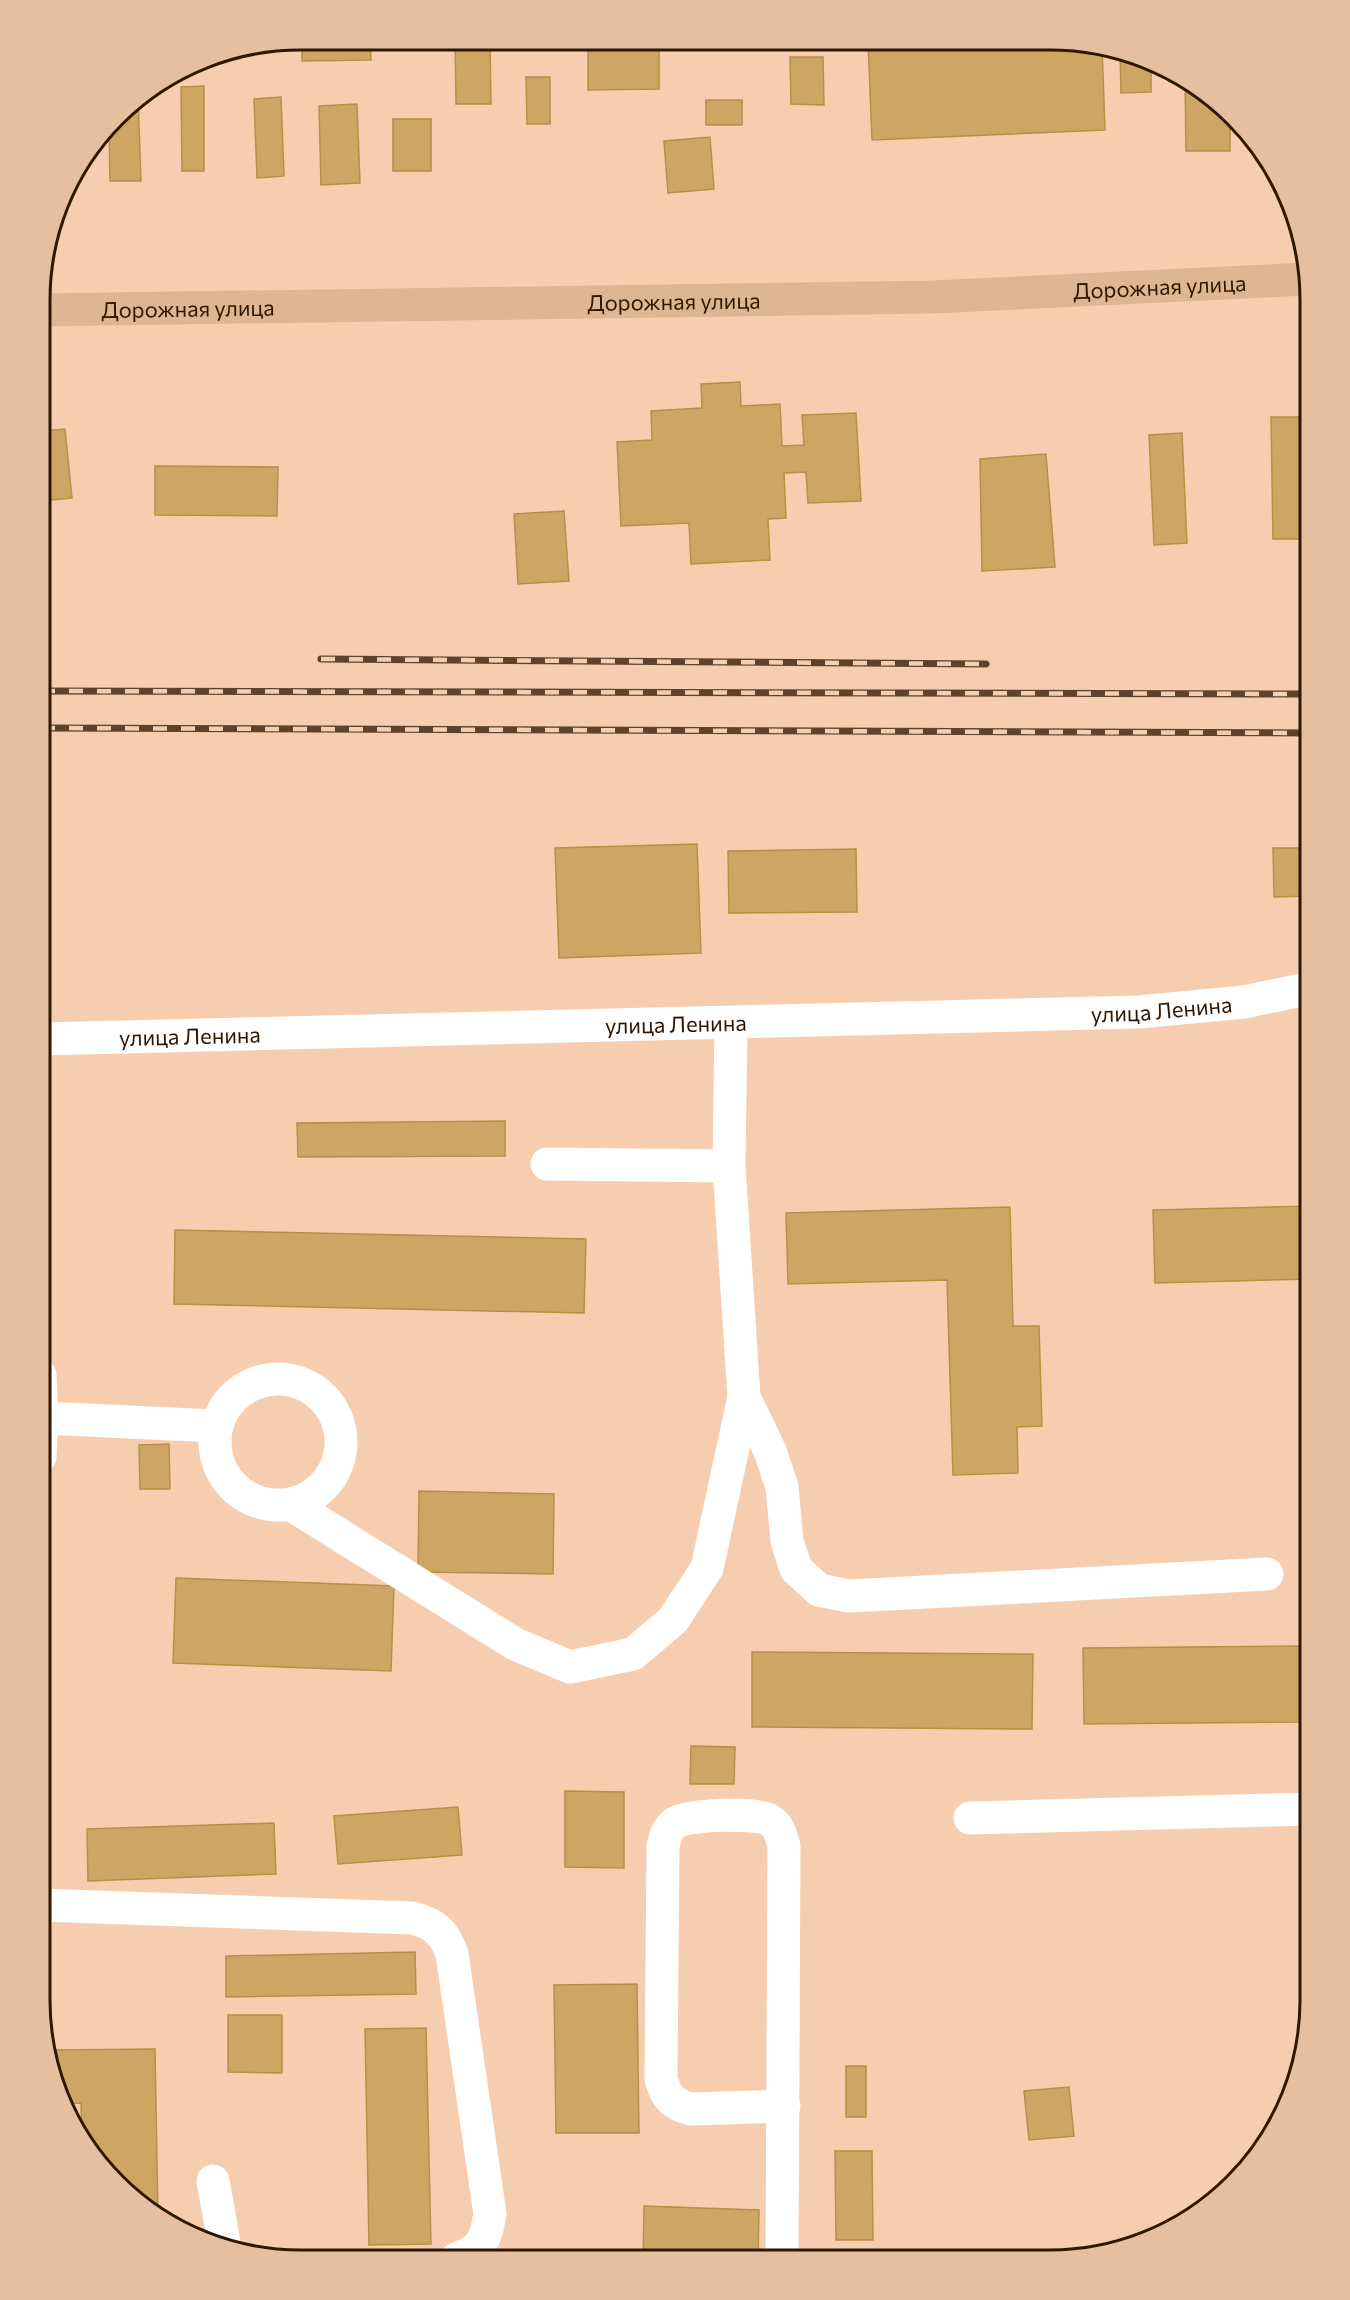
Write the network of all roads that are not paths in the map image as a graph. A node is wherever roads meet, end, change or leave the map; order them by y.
1 (1300, 279) edge
2 (50, 310) edge
3 (1300, 990) edge
4 (731, 1023) junction
5 (50, 1039) edge
6 (547, 1164) dead end
7 (729, 1166) junction
8 (744, 1397) junction
9 (50, 1418) edge
10 (216, 1426) junction
11 (290, 1504) junction
12 (1267, 1574) dead end
13 (1300, 1809) edge
14 (970, 1818) dead end
15 (50, 1905) edge
16 (784, 2106) junction
17 (213, 2181) dead end
18 (223, 2238) edge
19 (475, 2250) edge
20 (782, 2250) edge

1 - 2 main road, Дорожная улица
3 - 4 street, улица Ленина
4 - 5 street, улица Ленина
4 - 7 street
6 - 7 street
7 - 8 street
8 - 11 street
8 - 12 street
9 - 10 street
10 - 11 street
10 - 11 street
13 - 14 street
15 - 19 street
16 - 16 street
16 - 20 street
17 - 18 street

